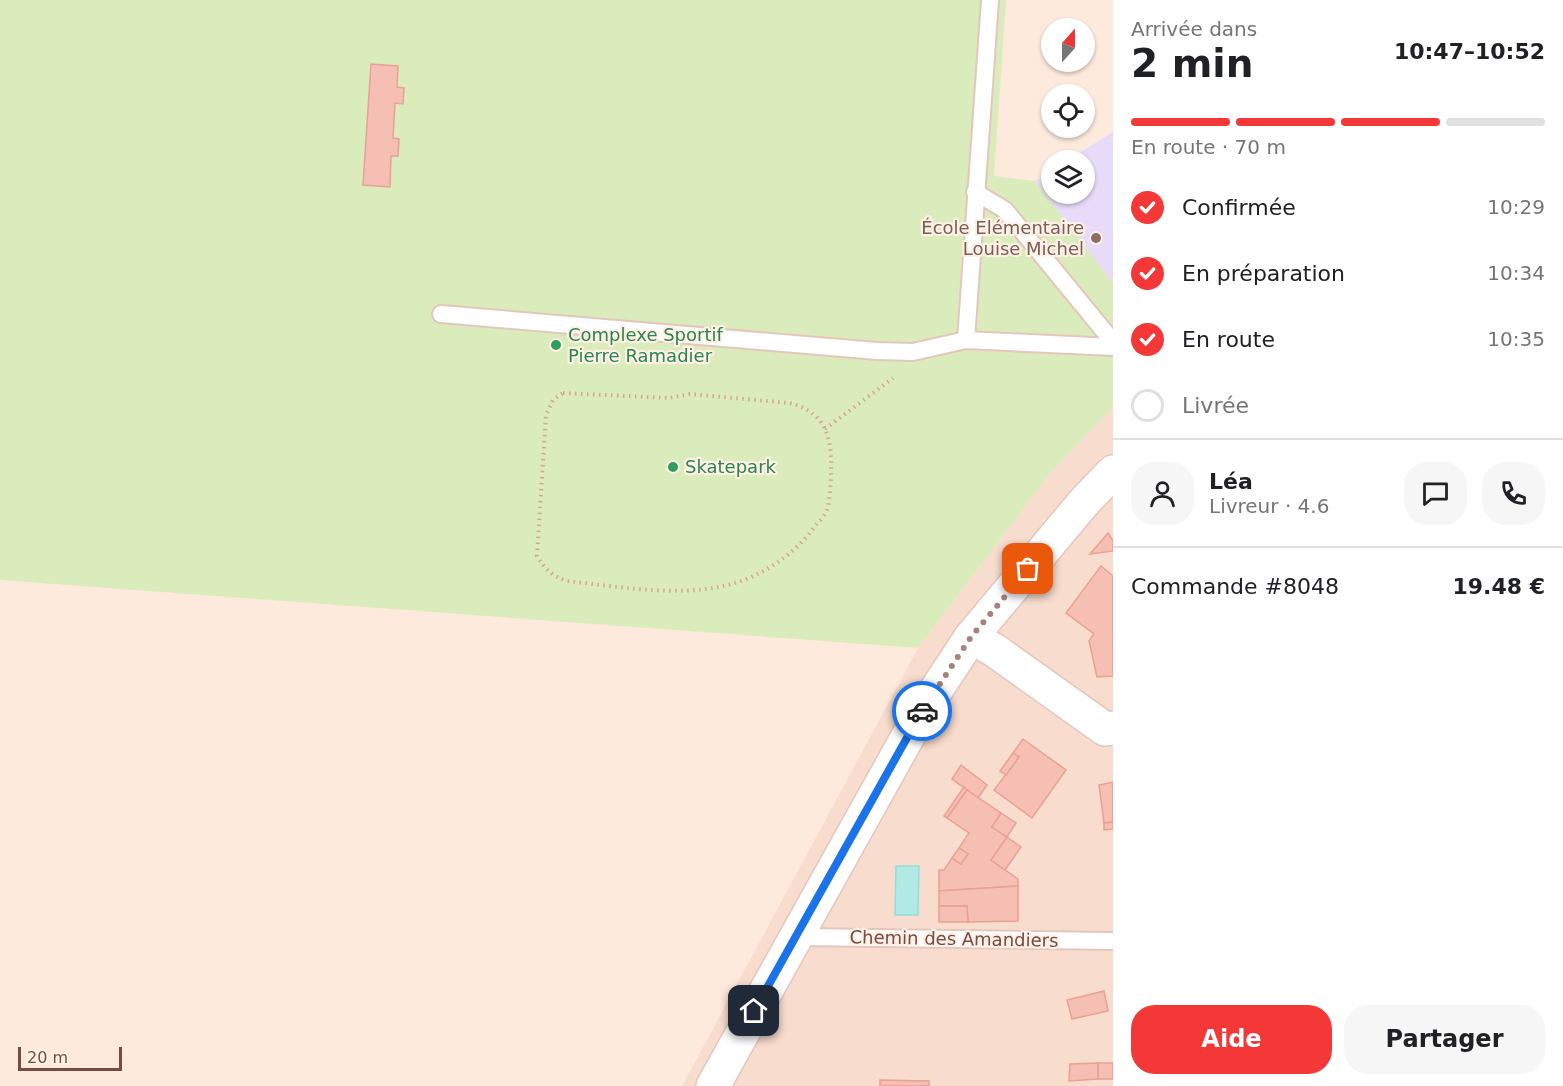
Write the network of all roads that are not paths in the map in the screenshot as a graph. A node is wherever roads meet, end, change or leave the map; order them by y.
1 (990, 0) edge
2 (975, 192) junction
3 (441, 314) dead end
4 (966, 340) junction
5 (1113, 342) edge
6 (1113, 346) edge
7 (1113, 472) edge
8 (971, 637) junction
9 (1113, 728) edge
10 (796, 937) junction
11 (1113, 941) edge
12 (713, 1086) edge

1 - 2 lane
2 - 4 lane
2 - 5 lane
3 - 4 lane
4 - 6 lane
7 - 8 street
8 - 9 street
8 - 10 street
10 - 11 lane, Chemin des Amandiers
10 - 12 street

